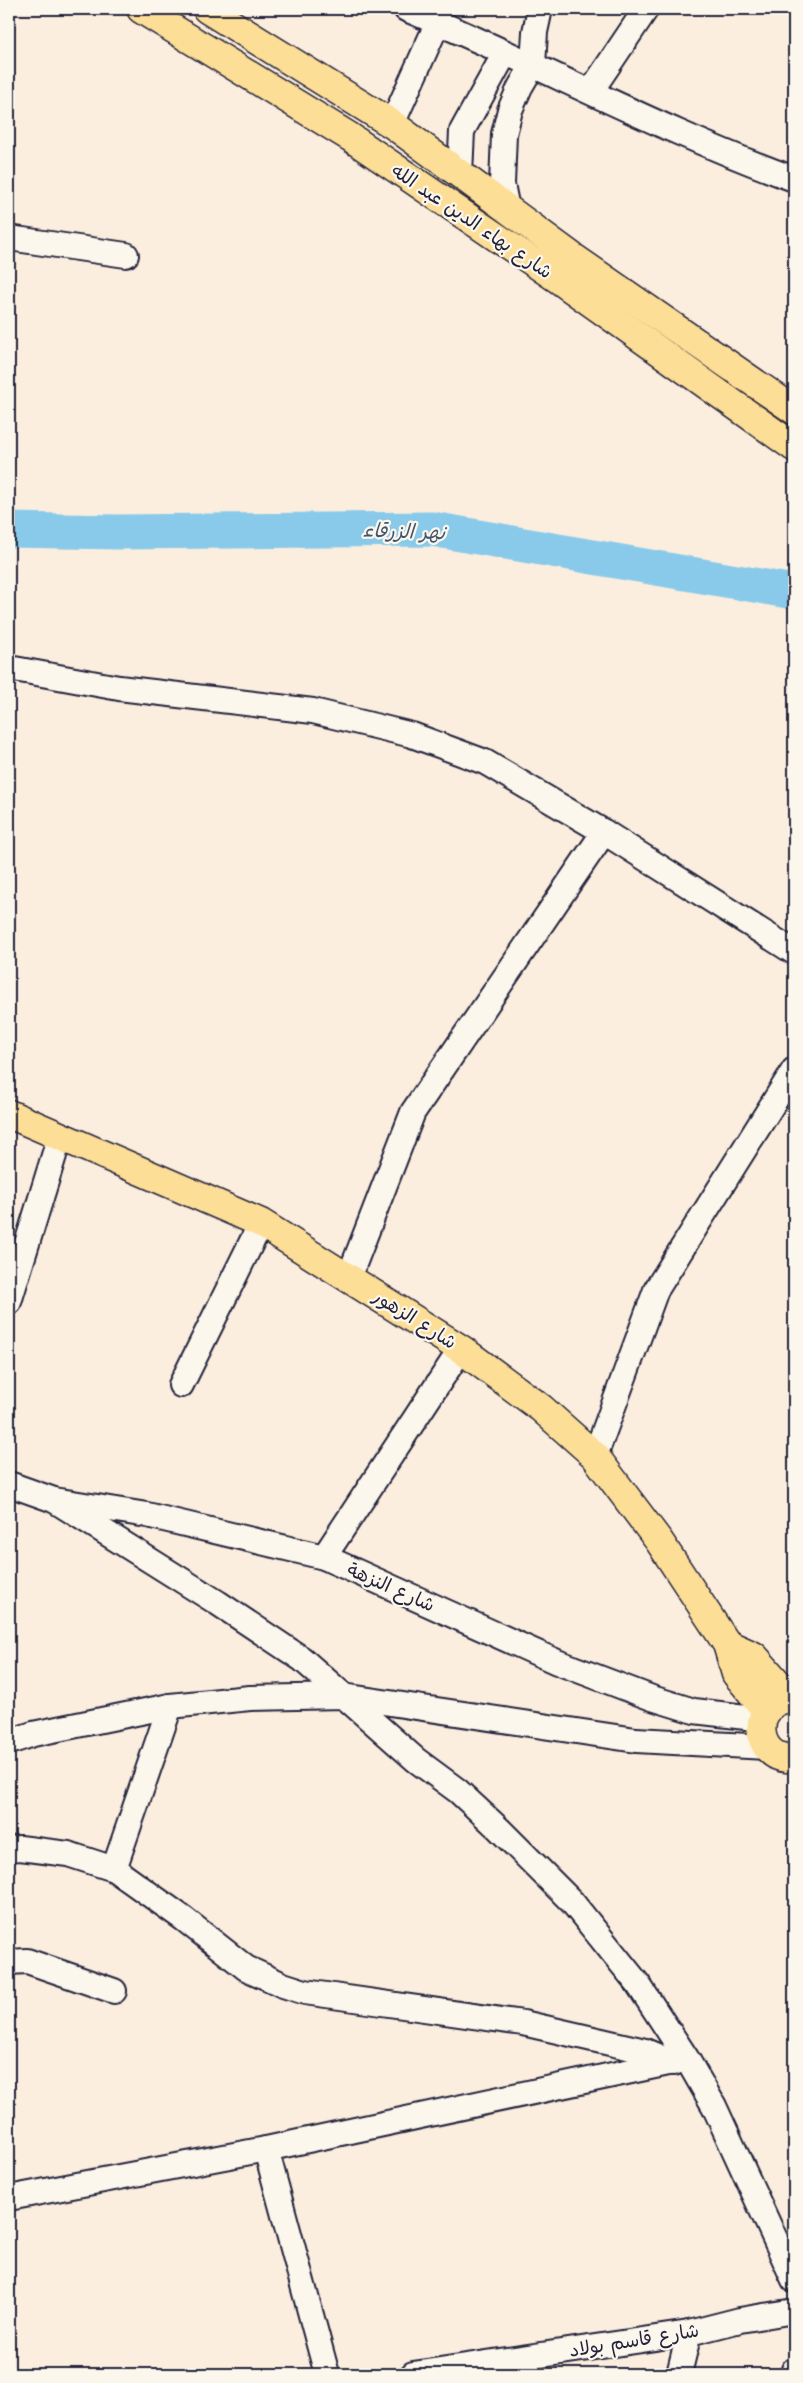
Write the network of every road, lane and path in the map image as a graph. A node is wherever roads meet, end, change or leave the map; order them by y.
1 (141, 9) edge
2 (207, 9) edge
3 (406, 9) edge
4 (540, 9) edge
5 (646, 9) edge
6 (438, 22) junction
7 (505, 53) junction
8 (533, 65) junction
9 (591, 91) junction
10 (392, 124) junction
11 (460, 174) junction
12 (794, 179) edge
13 (507, 209) junction
14 (9, 238) edge
15 (126, 255) dead end
16 (566, 269) junction
17 (794, 410) edge
18 (794, 447) edge
19 (9, 668) edge
20 (604, 832) junction
21 (794, 952) edge
22 (794, 1070) edge
23 (9, 1114) edge
24 (60, 1136) junction
25 (261, 1223) junction
26 (349, 1277) junction
27 (9, 1302) edge
28 (461, 1349) junction
29 (181, 1385) dead end
30 (595, 1456) junction
31 (9, 1484) edge
32 (54, 1500) junction
33 (324, 1556) junction
34 (727, 1644) junction
35 (343, 1696) junction
36 (793, 1698) edge
37 (170, 1706) junction
38 (765, 1715) junction
39 (9, 1742) edge
40 (767, 1747) junction
41 (794, 1758) edge
42 (9, 1849) edge
43 (114, 1869) junction
44 (9, 1962) edge
45 (114, 1992) dead end
46 (680, 2061) junction
47 (266, 2149) junction
48 (9, 2198) edge
49 (794, 2280) edge
50 (794, 2311) edge
51 (689, 2333) junction
52 (794, 2370) edge
53 (327, 2374) edge
54 (413, 2374) edge
55 (679, 2374) edge
56 (793, 2374) edge

1 - 16 main road, شارع بهاء الدين عبد الله
2 - 10 main road, شارع بهاء الدين عبد الله
3 - 6 street
4 - 8 street
5 - 9 street
6 - 7 street
6 - 10 street
7 - 8 street
7 - 11 street
8 - 9 street
8 - 13 street
9 - 12 street
10 - 11 main road, شارع بهاء الدين عبد الله
11 - 13 main road, شارع بهاء الدين عبد الله
13 - 16 main road, شارع بهاء الدين عبد الله
14 - 15 street
16 - 17 main road, شارع بهاء الدين عبد الله
16 - 18 main road, شارع بهاء الدين عبد الله
19 - 20 street
20 - 21 street
20 - 26 street
22 - 30 street
23 - 24 main road, شارع الزهور
24 - 25 main road, شارع الزهور
24 - 27 street
25 - 26 main road, شارع الزهور
25 - 29 street
26 - 28 main road, شارع الزهور
28 - 30 main road, شارع الزهور
28 - 33 street
30 - 34 main road, شارع الزهور
31 - 32 street, شارع النزهة
32 - 33 street, شارع النزهة
32 - 35 street
33 - 38 street, شارع النزهة
34 - 36 main road
34 - 38 main road, شارع الزهور
35 - 37 street
35 - 40 street
35 - 46 street
36 - 38 main road
37 - 39 street
37 - 43 street
38 - 40 main road
40 - 41 main road
42 - 43 street
43 - 46 street
44 - 45 street
46 - 47 street
46 - 49 street
47 - 48 street
47 - 53 street
50 - 51 street, شارع قاسم بولاد
51 - 54 street, شارع قاسم بولاد
51 - 55 street
52 - 56 street

